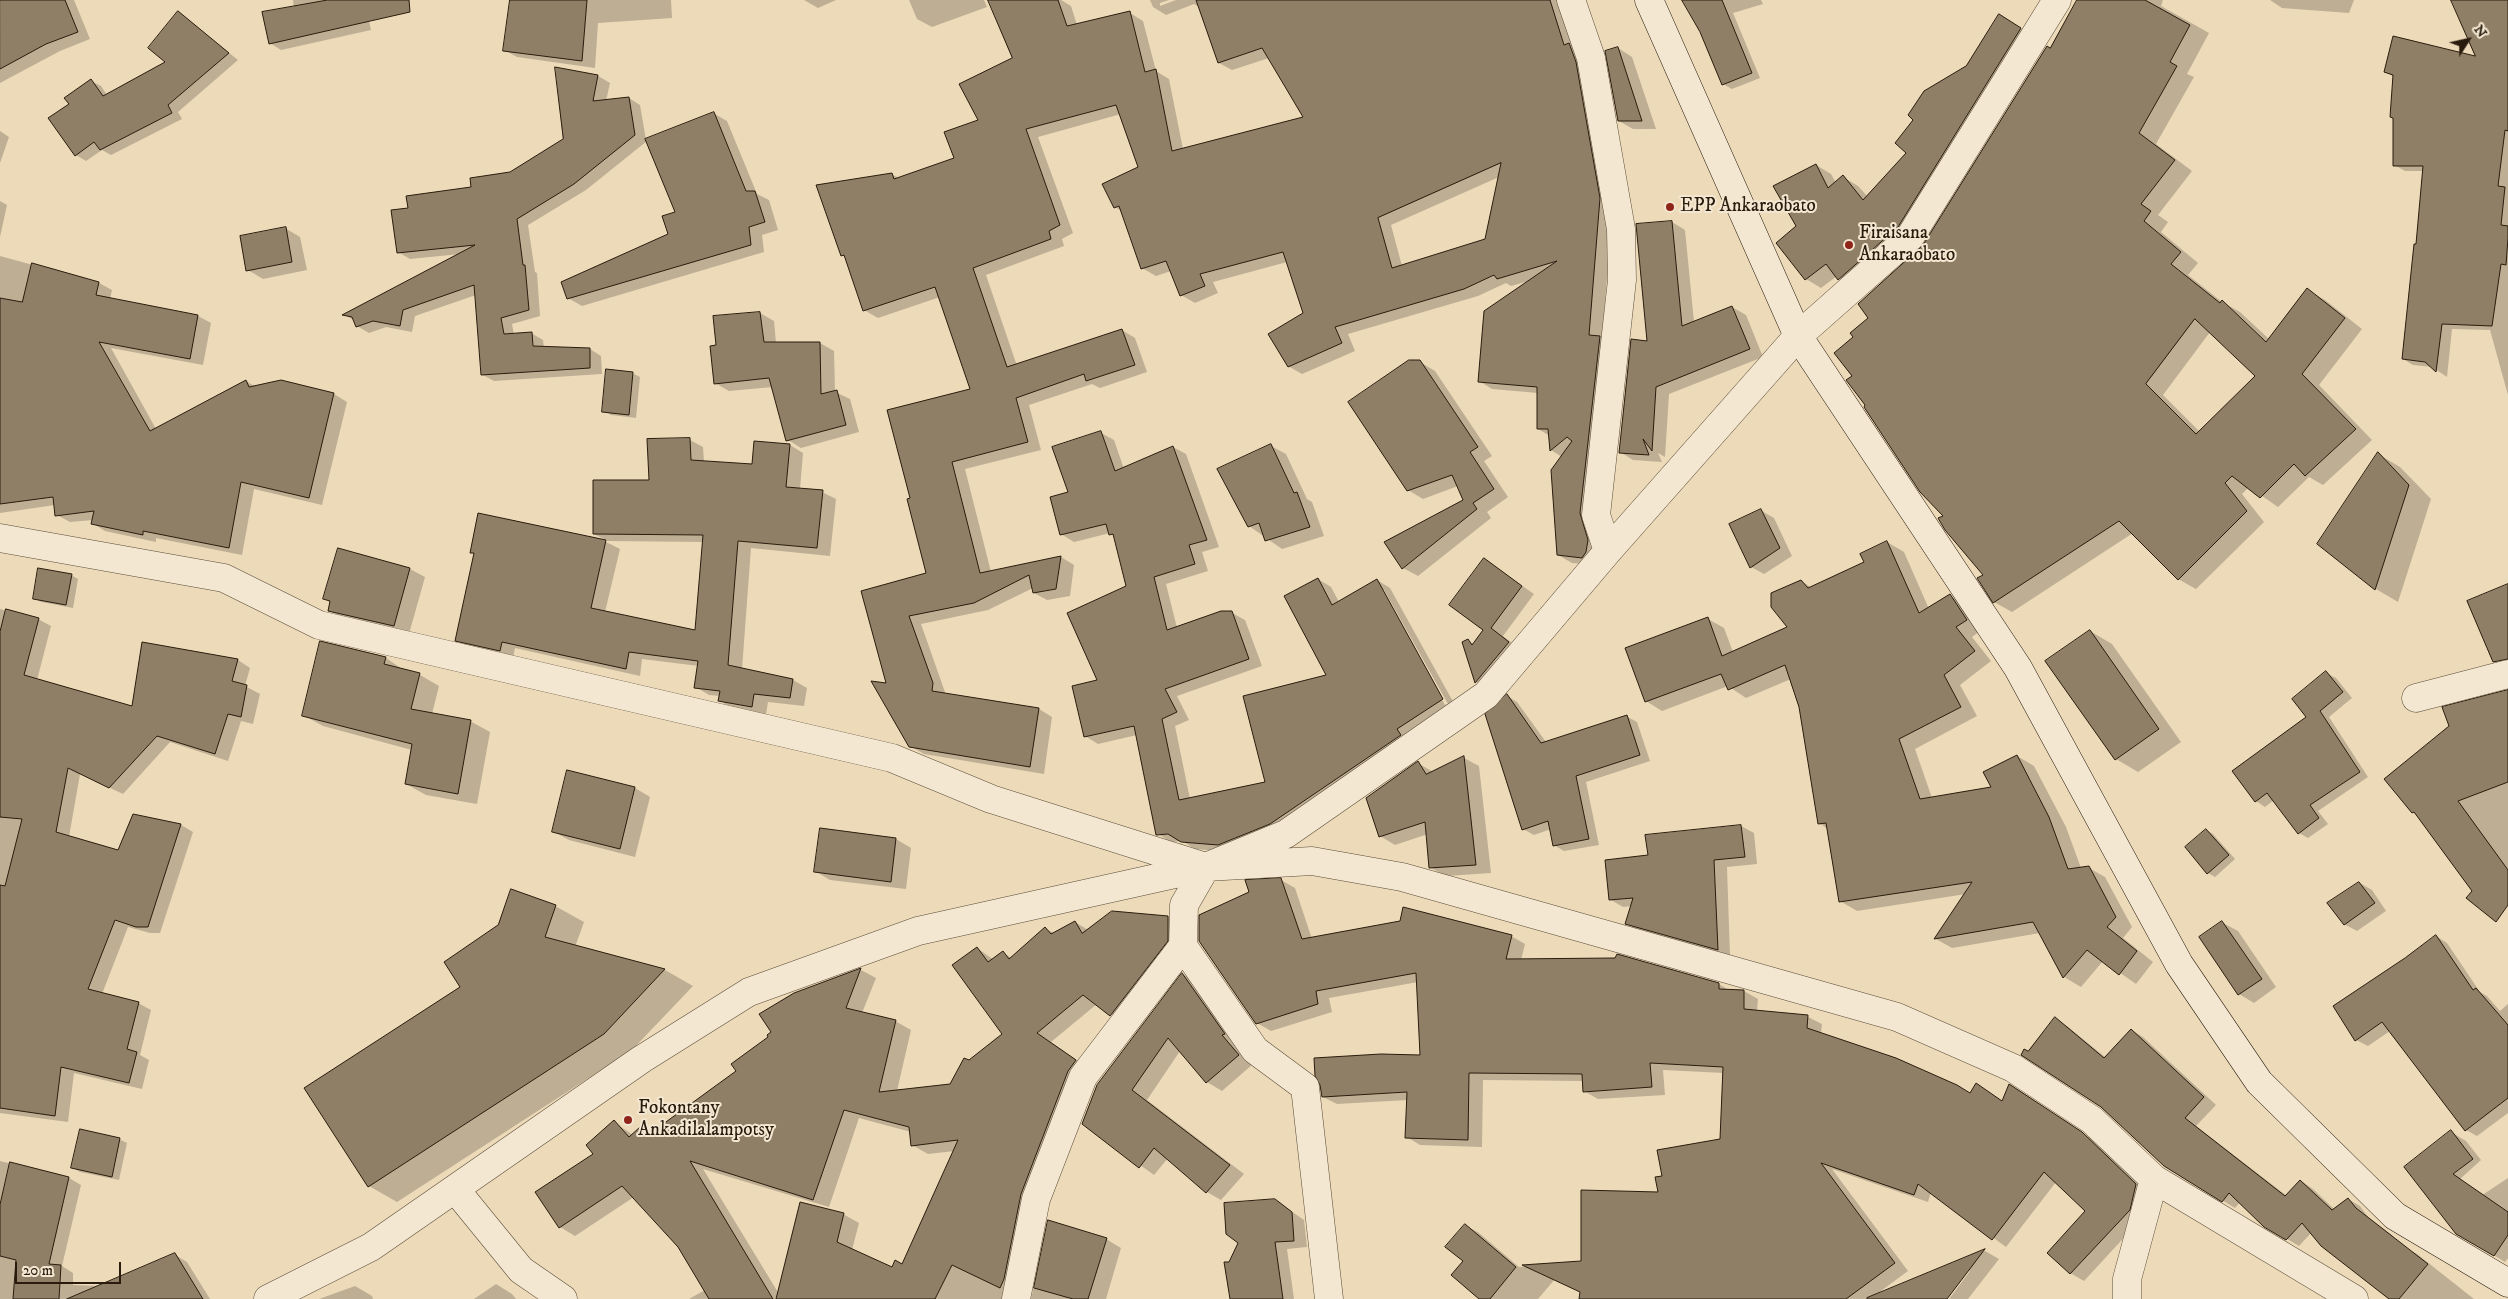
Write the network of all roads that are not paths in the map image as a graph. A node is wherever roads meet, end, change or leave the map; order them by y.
1 (1571, 0) edge
2 (1649, 0) edge
3 (2057, 0) edge
4 (1798, 336) junction
5 (0, 538) edge
6 (1608, 551) junction
7 (2508, 674) edge
8 (2416, 698) dead end
9 (1206, 867) junction
10 (1184, 946) junction
11 (2154, 1179) junction
12 (455, 1190) junction
13 (2508, 1283) edge
14 (268, 1299) edge
15 (562, 1299) edge
16 (1016, 1299) edge
17 (1329, 1299) edge
18 (2127, 1299) edge
19 (2354, 1299) edge

1 - 6 street
2 - 4 street
3 - 4 street
4 - 6 street
4 - 13 street
5 - 9 street
6 - 9 street
7 - 8 street
9 - 10 street
9 - 11 street
9 - 12 street
10 - 16 street
10 - 17 street
11 - 18 street
11 - 19 street
12 - 14 street
12 - 15 street

